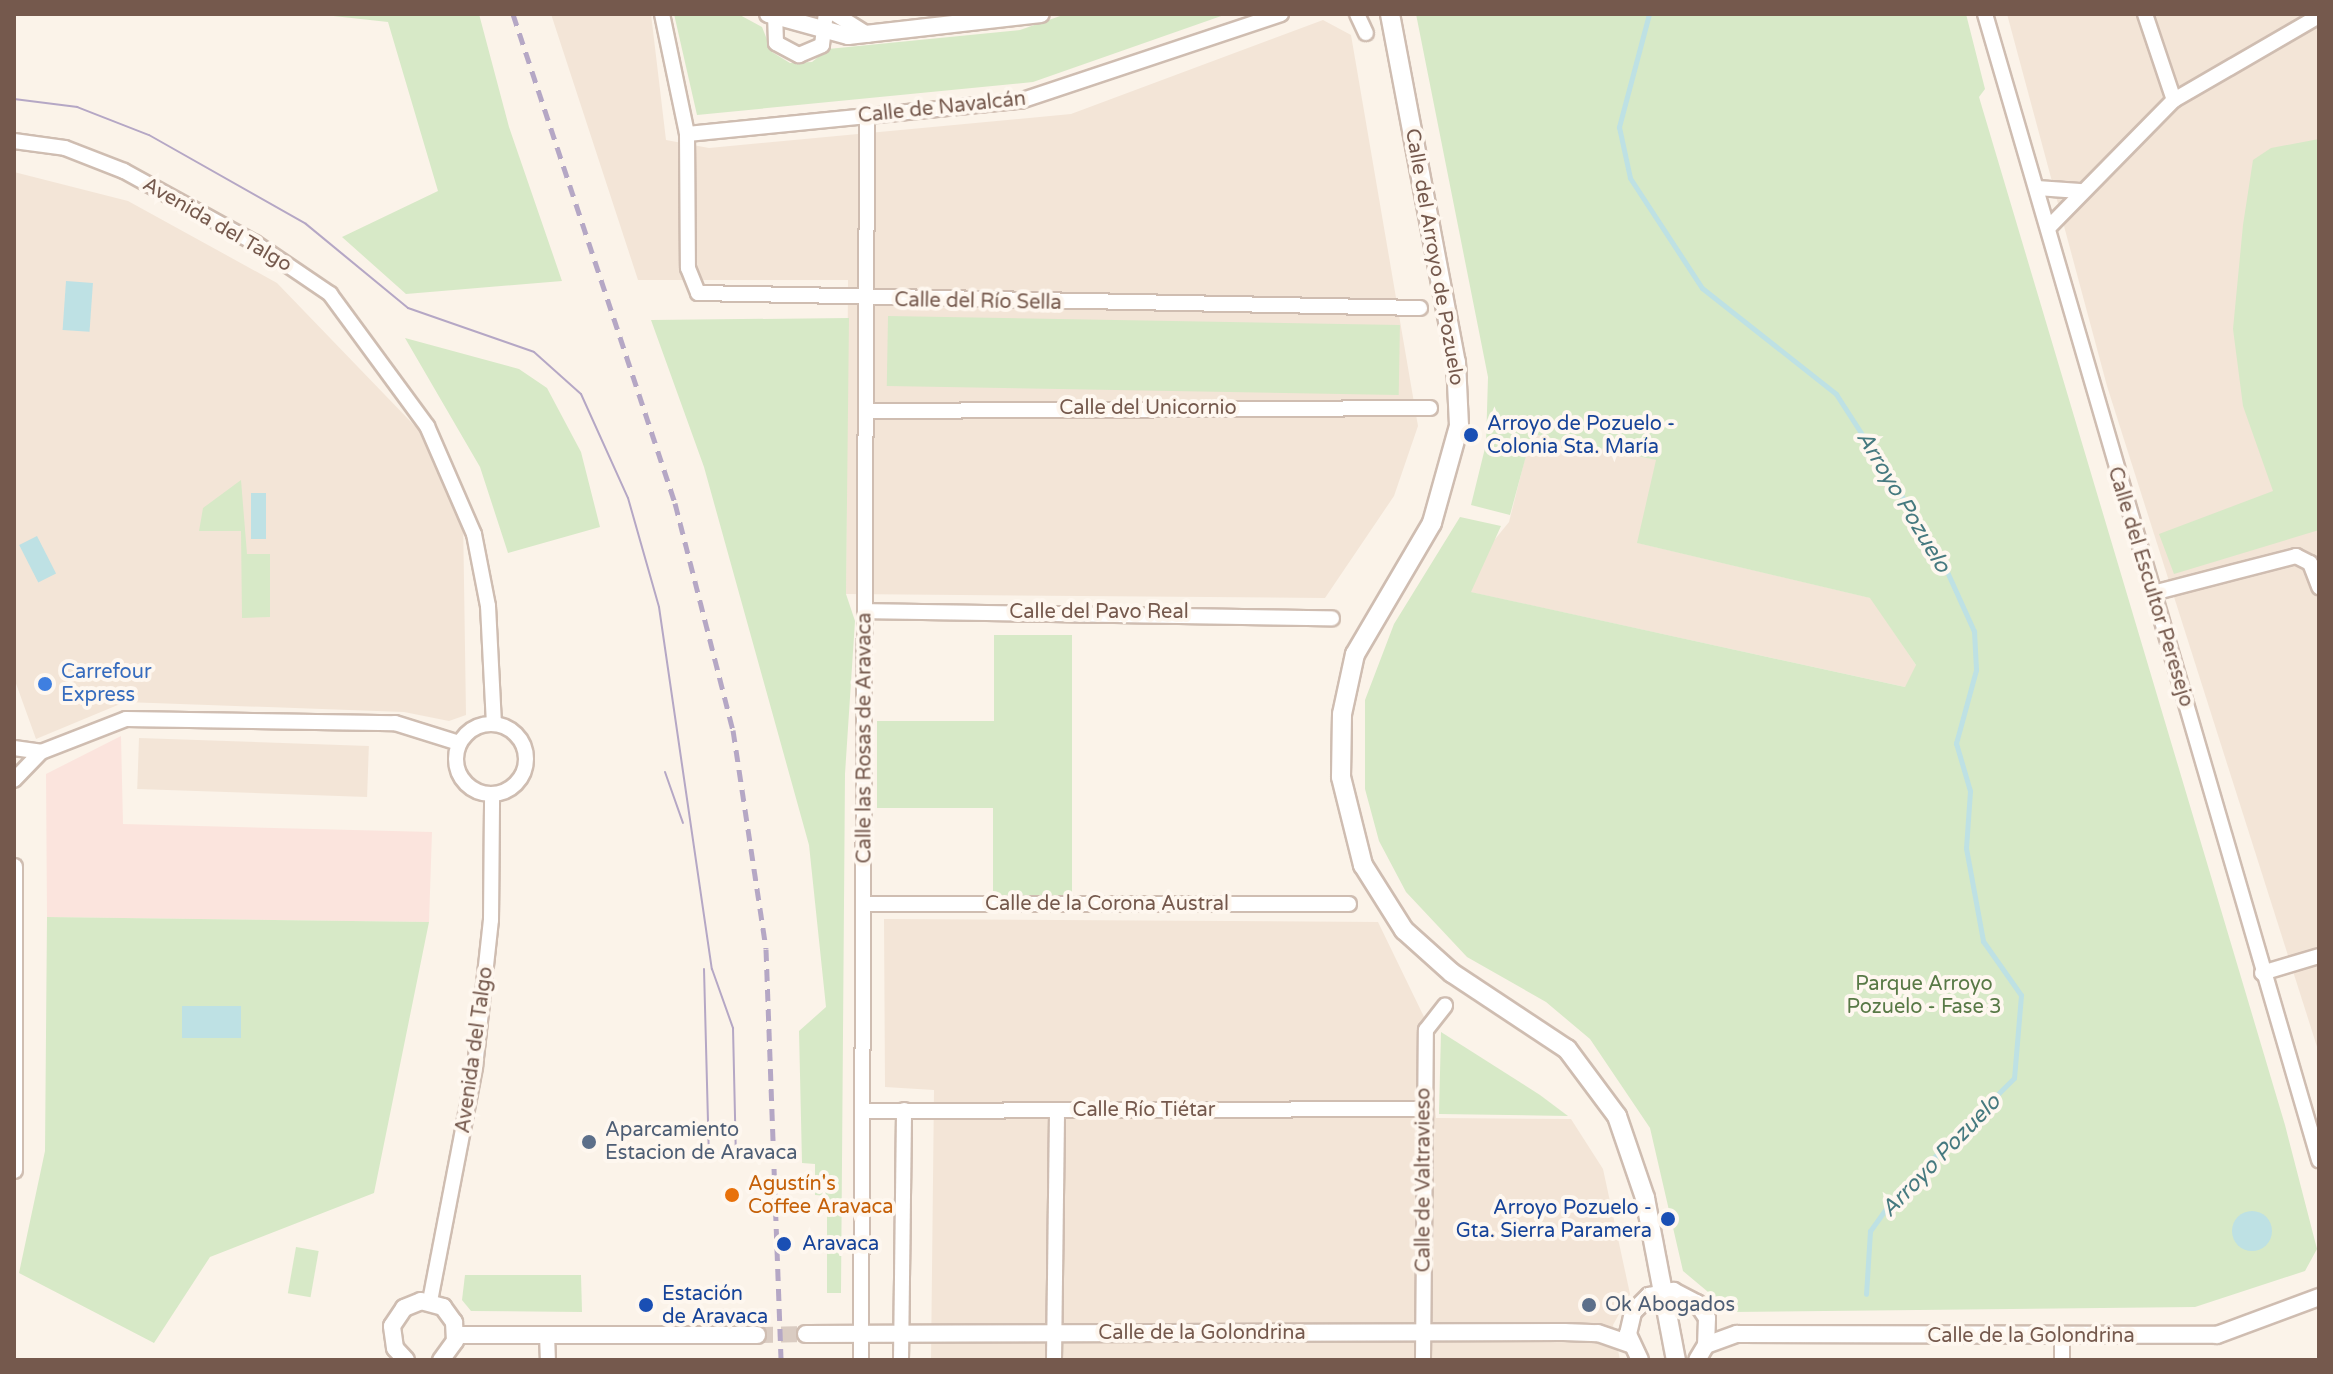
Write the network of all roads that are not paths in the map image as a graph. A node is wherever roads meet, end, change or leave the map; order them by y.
1 (662, 14) edge
2 (826, 14) edge
3 (835, 14) edge
4 (1041, 14) edge
5 (1281, 14) edge
6 (1357, 14) edge
7 (1390, 14) edge
8 (1985, 14) edge
9 (2145, 14) edge
10 (772, 15) edge
11 (2319, 16) edge
12 (1366, 33) dead end
13 (826, 34) junction
14 (868, 35) junction
15 (2174, 100) junction
16 (867, 117) junction
17 (687, 134) junction
18 (14, 141) edge
19 (2037, 188) junction
20 (2080, 191) junction
21 (2048, 228) junction
22 (866, 300) junction
23 (1420, 308) dead end
24 (1430, 408) dead end
25 (866, 411) junction
26 (2319, 587) edge
27 (2153, 593) junction
28 (865, 611) junction
29 (1332, 618) dead end
30 (494, 724) junction
31 (459, 743) junction
32 (14, 748) edge
33 (41, 752) junction
34 (14, 780) edge
35 (492, 795) junction
36 (14, 867) edge
37 (864, 904) junction
38 (1349, 904) dead end
39 (2319, 956) edge
40 (2262, 973) junction
41 (1445, 1006) dead end
42 (1424, 1109) junction
43 (904, 1110) junction
44 (863, 1111) junction
45 (1057, 1111) junction
46 (2319, 1160) edge
47 (14, 1170) edge
48 (1663, 1291) junction
49 (2319, 1297) edge
50 (430, 1301) junction
51 (1707, 1318) junction
52 (1630, 1319) junction
53 (861, 1333) junction
54 (902, 1333) junction
55 (1423, 1333) junction
56 (1598, 1333) junction
57 (547, 1334) junction
58 (806, 1334) tunnel mouth
59 (1054, 1334) junction
60 (1737, 1334) junction
61 (456, 1335) junction
62 (757, 1335) tunnel mouth
63 (2062, 1336) junction
64 (1630, 1344) junction
65 (1702, 1353) edge
66 (404, 1359) edge
67 (441, 1360) edge
68 (548, 1360) edge
69 (861, 1360) edge
70 (901, 1360) edge
71 (1054, 1360) edge
72 (1423, 1360) edge
73 (1640, 1360) edge
74 (1676, 1360) edge
75 (2062, 1360) edge

1 - 17 street
2 - 13 street
3 - 14 street
4 - 14 street
5 - 16 street, Calle de Navalcán
6 - 12 street
7 - 48 main road, Calle del Arroyo de Pozuelo
8 - 19 street, Calle del Escultor Peresejo
9 - 15 street
10 - 13 street
10 - 13 street
11 - 15 street
13 - 14 street
15 - 20 street
16 - 17 street, Calle de Navalcán
16 - 22 street, Calle las Rosas de Aravaca
17 - 22 street, Calle del Río Sella
18 - 30 street, Avenida del Talgo
19 - 20 street
19 - 21 street, Calle del Escultor Peresejo
20 - 21 street
21 - 27 street, Calle del Escultor Peresejo
22 - 23 street, Calle del Río Sella
22 - 25 street, Calle las Rosas de Aravaca
24 - 25 street, Calle del Unicornio
25 - 28 street, Calle las Rosas de Aravaca
26 - 27 street
27 - 40 street, Calle del Escultor Peresejo
28 - 29 street, Calle del Pavo Real
28 - 37 street, Calle las Rosas de Aravaca
30 - 31 street
30 - 35 street
31 - 33 street
31 - 35 street
32 - 33 street
33 - 34 street
35 - 50 street, Avenida del Talgo
36 - 47 street
37 - 38 street, Calle de la Corona Austral
37 - 44 street, Calle las Rosas de Aravaca
39 - 40 street
40 - 46 street, Calle del Escultor Peresejo
41 - 42 street, Calle de Valtravieso
42 - 45 street, Calle Río Tiétar
42 - 55 street, Calle de Valtravieso
43 - 44 street, Calle Río Tiétar
43 - 45 street, Calle Río Tiétar
43 - 54 street
44 - 53 street, Calle las Rosas de Aravaca
45 - 59 street
48 - 51 street, Calle de la Golondrina
48 - 52 street, Calle de la Golondrina
48 - 74 main road, Calle del Arroyo de Pozuelo
49 - 63 street, Calle de la Golondrina
50 - 61 street
50 - 66 street
51 - 60 street, Calle de la Golondrina
51 - 65 street
52 - 56 street, Calle de la Golondrina
52 - 64 street
53 - 54 street, Calle de la Golondrina
53 - 58 street, Calle de la Golondrina
53 - 69 street, Calle las Rosas de Aravaca
54 - 59 street, Calle de la Golondrina
54 - 70 street
55 - 56 street, Calle de la Golondrina
55 - 59 street, Calle de la Golondrina
55 - 72 street, Calle de Valtravieso
56 - 64 street, Calle de la Golondrina
57 - 61 street
57 - 62 street
57 - 68 street
59 - 71 street
60 - 63 street, Calle de la Golondrina
60 - 65 street, Calle de la Golondrina
61 - 67 street
63 - 75 street
64 - 73 street

